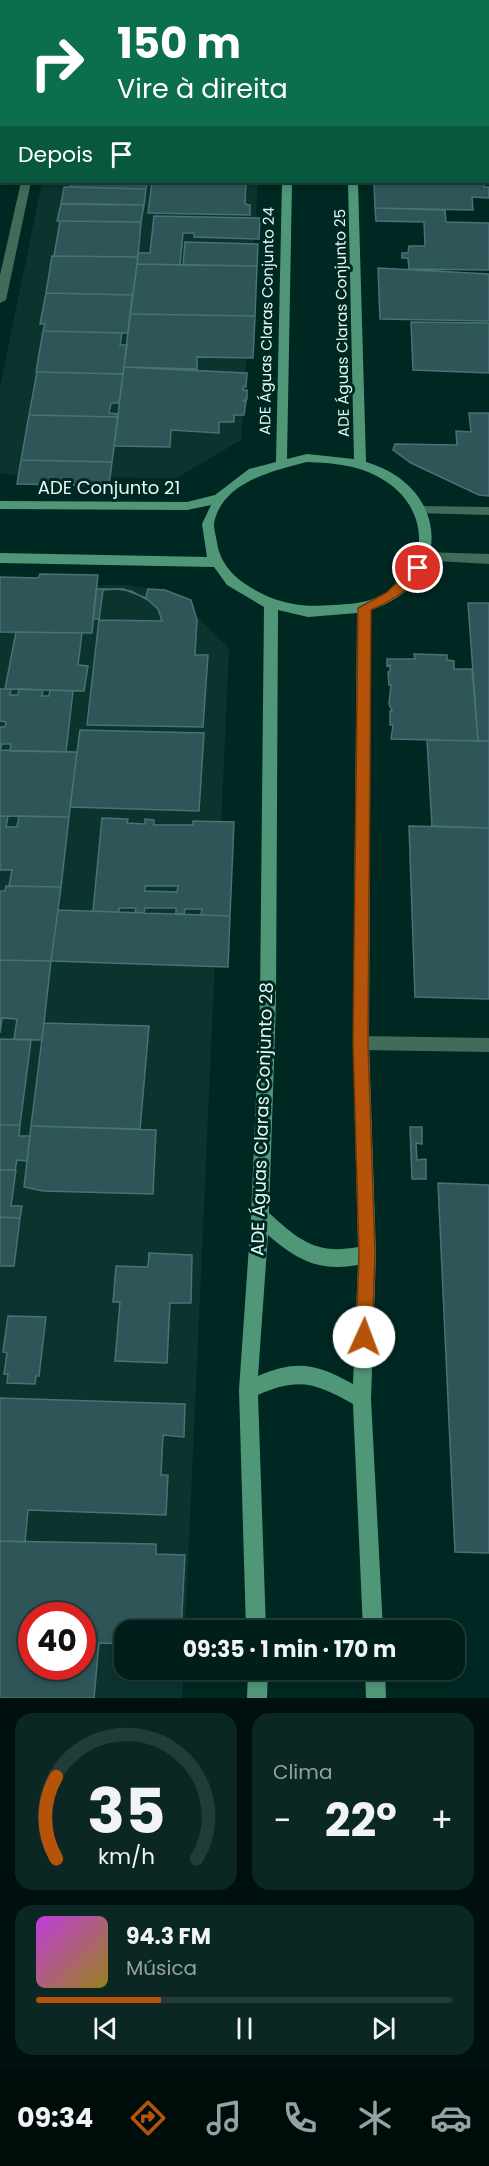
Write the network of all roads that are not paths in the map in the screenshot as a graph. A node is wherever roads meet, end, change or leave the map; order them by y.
1 (26, 183) edge
2 (287, 183) edge
3 (353, 183) edge
4 (0, 300) edge
5 (280, 461) junction
6 (360, 464) junction
7 (218, 500) junction
8 (0, 505) edge
9 (420, 510) junction
10 (489, 511) edge
11 (424, 557) junction
12 (0, 558) edge
13 (489, 559) edge
14 (214, 562) junction
15 (271, 606) junction
16 (364, 608) junction
17 (361, 1043) junction
18 (489, 1046) edge
19 (260, 1217) junction
20 (367, 1254) junction
21 (248, 1390) junction
22 (362, 1399) junction
23 (256, 1620) edge
24 (373, 1620) edge
25 (258, 1680) edge
26 (375, 1680) edge
27 (257, 1698) edge
28 (376, 1698) edge

1 - 4 street
2 - 5 street, ADE Águas Claras Conjunto 24
3 - 6 street, ADE Águas Claras Conjunto 25
5 - 6 street
5 - 7 street
6 - 9 street
7 - 8 street, ADE Conjunto 21
7 - 14 street
9 - 10 street
9 - 11 street
11 - 13 street
11 - 16 street
12 - 14 street
14 - 15 street
15 - 16 street
15 - 19 street, ADE Águas Claras Conjunto 28
16 - 17 street
17 - 18 street
17 - 20 street
19 - 20 street
19 - 21 street, ADE Águas Claras Conjunto 28
20 - 22 street
21 - 22 street
21 - 23 street, ADE Águas Claras Conjunto 28
22 - 24 street
25 - 27 street
26 - 28 street

